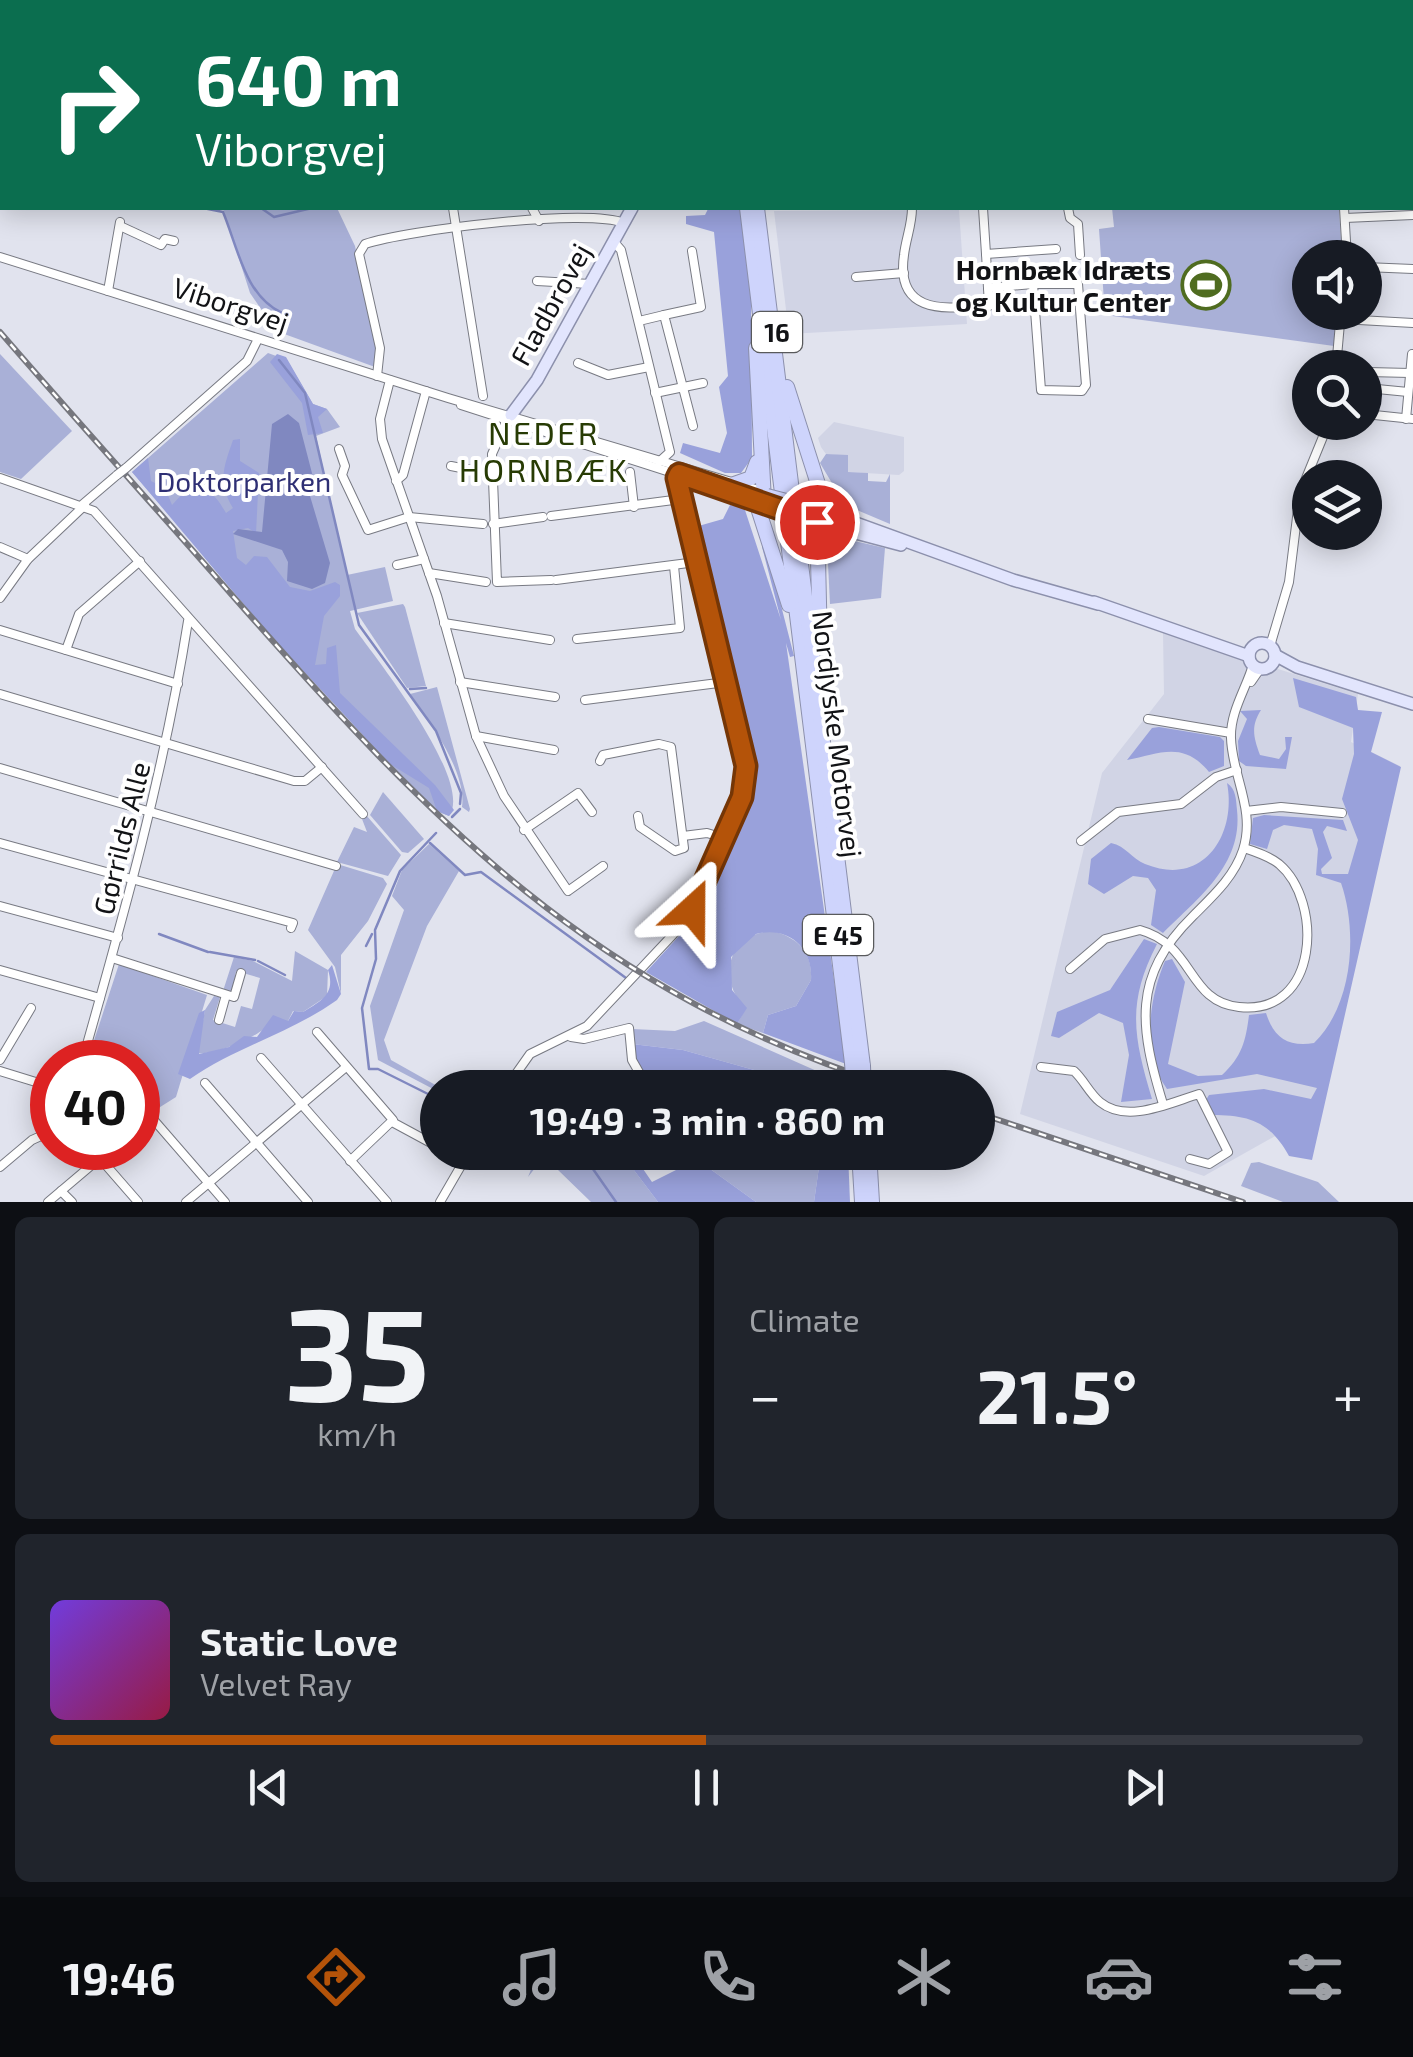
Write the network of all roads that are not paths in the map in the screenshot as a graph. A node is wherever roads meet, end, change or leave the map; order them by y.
1 (453, 210) edge
2 (533, 210) edge
3 (573, 210) edge
4 (631, 210) edge
5 (752, 210) edge
6 (752, 210) edge
7 (752, 210) edge
8 (752, 210) edge
9 (912, 210) edge
10 (982, 210) edge
11 (1068, 210) edge
12 (1344, 210) edge
13 (1398, 211) edge
14 (1413, 215) edge
15 (576, 218) junction
16 (1345, 218) junction
17 (539, 221) junction
18 (622, 225) junction
19 (455, 229) junction
20 (1346, 240) edge
21 (174, 241) dead end
22 (614, 242) junction
23 (1056, 249) dead end
24 (692, 252) dead end
25 (986, 254) junction
26 (1080, 255) dead end
27 (0, 257) edge
28 (1382, 267) edge
29 (1413, 268) edge
30 (904, 273) junction
31 (856, 278) dead end
32 (537, 281) dead end
33 (590, 284) junction
34 (1033, 284) junction
35 (988, 288) junction
36 (108, 291) junction
37 (664, 315) junction
38 (1382, 319) edge
39 (639, 322) junction
40 (1413, 322) edge
41 (258, 339) junction
42 (1412, 354) edge
43 (578, 362) dead end
44 (650, 367) junction
45 (1382, 372) edge
46 (1410, 373) junction
47 (376, 376) junction
48 (390, 380) junction
49 (703, 383) dead end
50 (681, 387) junction
51 (1382, 389) edge
52 (426, 391) junction
53 (1408, 392) junction
54 (656, 393) junction
55 (483, 396) dead end
56 (1382, 416) edge
57 (509, 418) junction
58 (1409, 419) edge
59 (693, 426) dead end
60 (759, 426) junction
61 (1322, 440) edge
62 (339, 449) dead end
63 (659, 462) junction
64 (451, 466) dead end
65 (630, 472) dead end
66 (490, 474) junction
67 (679, 474) junction
68 (0, 478) edge
69 (396, 480) junction
70 (731, 485) junction
71 (764, 497) junction
72 (681, 499) junction
73 (84, 504) junction
74 (634, 507) junction
75 (409, 516) junction
76 (817, 516) junction
77 (488, 524) junction
78 (849, 530) junction
79 (0, 547) edge
80 (948, 556) junction
81 (424, 559) junction
82 (28, 560) junction
83 (818, 560) junction
84 (140, 561) junction
85 (696, 562) junction
86 (398, 566) dead end
87 (674, 566) junction
88 (429, 573) junction
89 (486, 582) dead end
90 (0, 598) edge
91 (188, 620) junction
92 (444, 623) junction
93 (0, 630) edge
94 (550, 640) dead end
95 (577, 640) dead end
96 (66, 650) junction
97 (1262, 656) junction
98 (460, 682) junction
99 (726, 682) junction
100 (178, 684) junction
101 (0, 694) edge
102 (556, 697) dead end
103 (585, 700) dead end
104 (1413, 704) edge
105 (1148, 719) dead end
106 (1230, 733) junction
107 (476, 736) junction
108 (168, 744) junction
109 (554, 750) dead end
110 (600, 761) dead end
111 (322, 767) junction
112 (0, 768) edge
113 (1237, 770) junction
114 (822, 808) junction
115 (152, 811) junction
116 (1246, 811) junction
117 (592, 812) dead end
118 (1342, 813) dead end
119 (363, 814) dead end
120 (638, 816) dead end
121 (524, 830) junction
122 (683, 836) junction
123 (836, 836) junction
124 (724, 838) junction
125 (1081, 841) dead end
126 (0, 843) edge
127 (1244, 848) junction
128 (336, 866) dead end
129 (603, 866) dead end
130 (135, 880) junction
131 (0, 906) edge
132 (292, 928) dead end
133 (118, 938) junction
134 (1168, 942) junction
135 (112, 958) junction
136 (1070, 968) dead end
137 (0, 970) edge
138 (242, 974) dead end
139 (226, 995) junction
140 (100, 998) junction
141 (31, 1008) dead end
142 (218, 1020) dead end
143 (317, 1032) dead end
144 (572, 1037) junction
145 (88, 1040) edge
146 (260, 1058) dead end
147 (0, 1060) edge
148 (857, 1064) junction
149 (1053, 1066) junction
150 (346, 1067) junction
151 (1041, 1067) dead end
152 (519, 1070) edge
153 (638, 1070) edge
154 (856, 1070) edge
155 (859, 1070) edge
156 (0, 1072) edge
157 (1053, 1078) dead end
158 (30, 1081) edge
159 (204, 1083) dead end
160 (1162, 1104) junction
161 (301, 1105) junction
162 (394, 1123) junction
163 (160, 1128) edge
164 (420, 1137) edge
165 (30, 1142) edge
166 (258, 1142) junction
167 (1190, 1159) dead end
168 (350, 1161) junction
169 (0, 1167) edge
170 (86, 1170) edge
171 (110, 1170) edge
172 (459, 1170) edge
173 (860, 1170) edge
174 (870, 1170) edge
175 (209, 1183) junction
176 (62, 1190) junction
177 (48, 1202) edge
178 (72, 1202) edge
179 (138, 1202) edge
180 (186, 1202) edge
181 (226, 1202) edge
182 (308, 1202) edge
183 (387, 1202) edge
184 (440, 1202) edge
185 (862, 1202) edge
186 (872, 1202) edge

1 - 19 street
2 - 17 street
3 - 15 street
4 - 18 main road, Fladbrovej
5 - 60 highway, 16
6 - 76 highway, 16
7 - 114 highway, Nordjyske Motorvej / E 45
8 - 123 highway, Nordjyske Motorvej / E 45
9 - 30 street
10 - 25 street
11 - 26 street
12 - 16 street
13 - 14 street
13 - 16 street
15 - 17 street
15 - 18 street
16 - 20 street
17 - 19 street
18 - 22 main road, Fladbrovej
19 - 47 street
19 - 55 street
21 - 36 street
22 - 33 main road, Fladbrovej
22 - 39 street
23 - 25 street
24 - 37 street
25 - 35 street
27 - 36 street, Viborgvej
28 - 29 street
30 - 31 street
30 - 35 street
32 - 33 street
33 - 57 main road, Fladbrovej
34 - 34 street
34 - 35 street
36 - 41 street, Viborgvej
37 - 39 street
37 - 50 street
38 - 40 street
39 - 44 street
41 - 47 street, Viborgvej
41 - 73 street, bridge
42 - 46 street
43 - 44 street
44 - 54 street
45 - 46 street
46 - 53 street
47 - 48 street, Viborgvej
48 - 52 street, Viborgvej
48 - 69 street
49 - 50 street
50 - 54 street
50 - 59 street
51 - 53 street
52 - 57 street, Viborgvej
52 - 69 street
53 - 58 street
54 - 63 street
56 - 58 street
57 - 63 street, Viborgvej
57 - 66 street
57 - 67 street, Viborgvej
60 - 70 highway
60 - 71 highway, 16
61 - 97 street
62 - 75 street
63 - 70 street, Viborgvej
64 - 66 street
65 - 74 street
66 - 77 street
67 - 71 street, Viborgvej
67 - 72 street
68 - 73 street
69 - 75 street
70 - 71 street, Viborgvej
71 - 76 highway, bridge
71 - 114 highway
72 - 74 street
72 - 85 street
73 - 82 street
73 - 84 street
74 - 77 street
75 - 77 street
75 - 81 street
76 - 78 main road
76 - 80 main road
76 - 83 highway
77 - 87 street
78 - 80 main road
78 - 83 highway
79 - 82 street
80 - 97 main road
81 - 86 street
81 - 88 street
82 - 90 street
83 - 123 highway
84 - 91 street
84 - 96 street
85 - 87 street
85 - 99 street
87 - 95 street
88 - 89 street
88 - 92 street
91 - 100 street, Gørrilds Alle
91 - 111 street
92 - 94 street
92 - 98 street
93 - 96 street
96 - 100 street
97 - 104 main road
97 - 106 street
98 - 102 street
98 - 107 street
99 - 103 street
99 - 124 street
100 - 108 street, Gørrilds Alle
101 - 108 street
105 - 106 street
106 - 113 street
107 - 109 street
107 - 121 street
108 - 111 street
108 - 115 street, Gørrilds Alle
110 - 122 street
111 - 119 street
112 - 115 street
113 - 116 street
113 - 125 street
114 - 148 highway, Nordjyske Motorvej / E 45
115 - 128 street
115 - 130 street, Gørrilds Alle
116 - 118 street
116 - 127 street
117 - 121 street
120 - 122 street
121 - 129 street
122 - 124 street
123 - 148 highway, Nordjyske Motorvej / E 45
124 - 144 street
126 - 130 street
127 - 134 street
127 - 134 street
130 - 132 street
130 - 133 street, Gørrilds Alle
131 - 133 street
133 - 135 street, Gørrilds Alle
134 - 136 street
134 - 160 street
135 - 139 street
135 - 140 street, Gørrilds Alle
137 - 140 street
138 - 139 street
139 - 142 street
140 - 145 street, Gørrilds Alle
141 - 147 street
143 - 150 street
144 - 152 street
144 - 153 street
146 - 161 street
148 - 154 highway, Nordjyske Motorvej / E 45, bridge
148 - 155 highway, Nordjyske Motorvej / E 45, bridge
149 - 151 street
149 - 157 street
149 - 160 street
150 - 161 street
150 - 162 street
156 - 158 street
159 - 166 street
160 - 167 street
161 - 166 street
161 - 168 street
162 - 164 street
162 - 168 street
163 - 175 street
165 - 169 street
166 - 175 street
166 - 182 street
168 - 183 street
170 - 176 street
171 - 179 street
172 - 184 street
173 - 185 highway
174 - 186 highway
175 - 180 street
175 - 181 street
176 - 177 street
176 - 178 street

